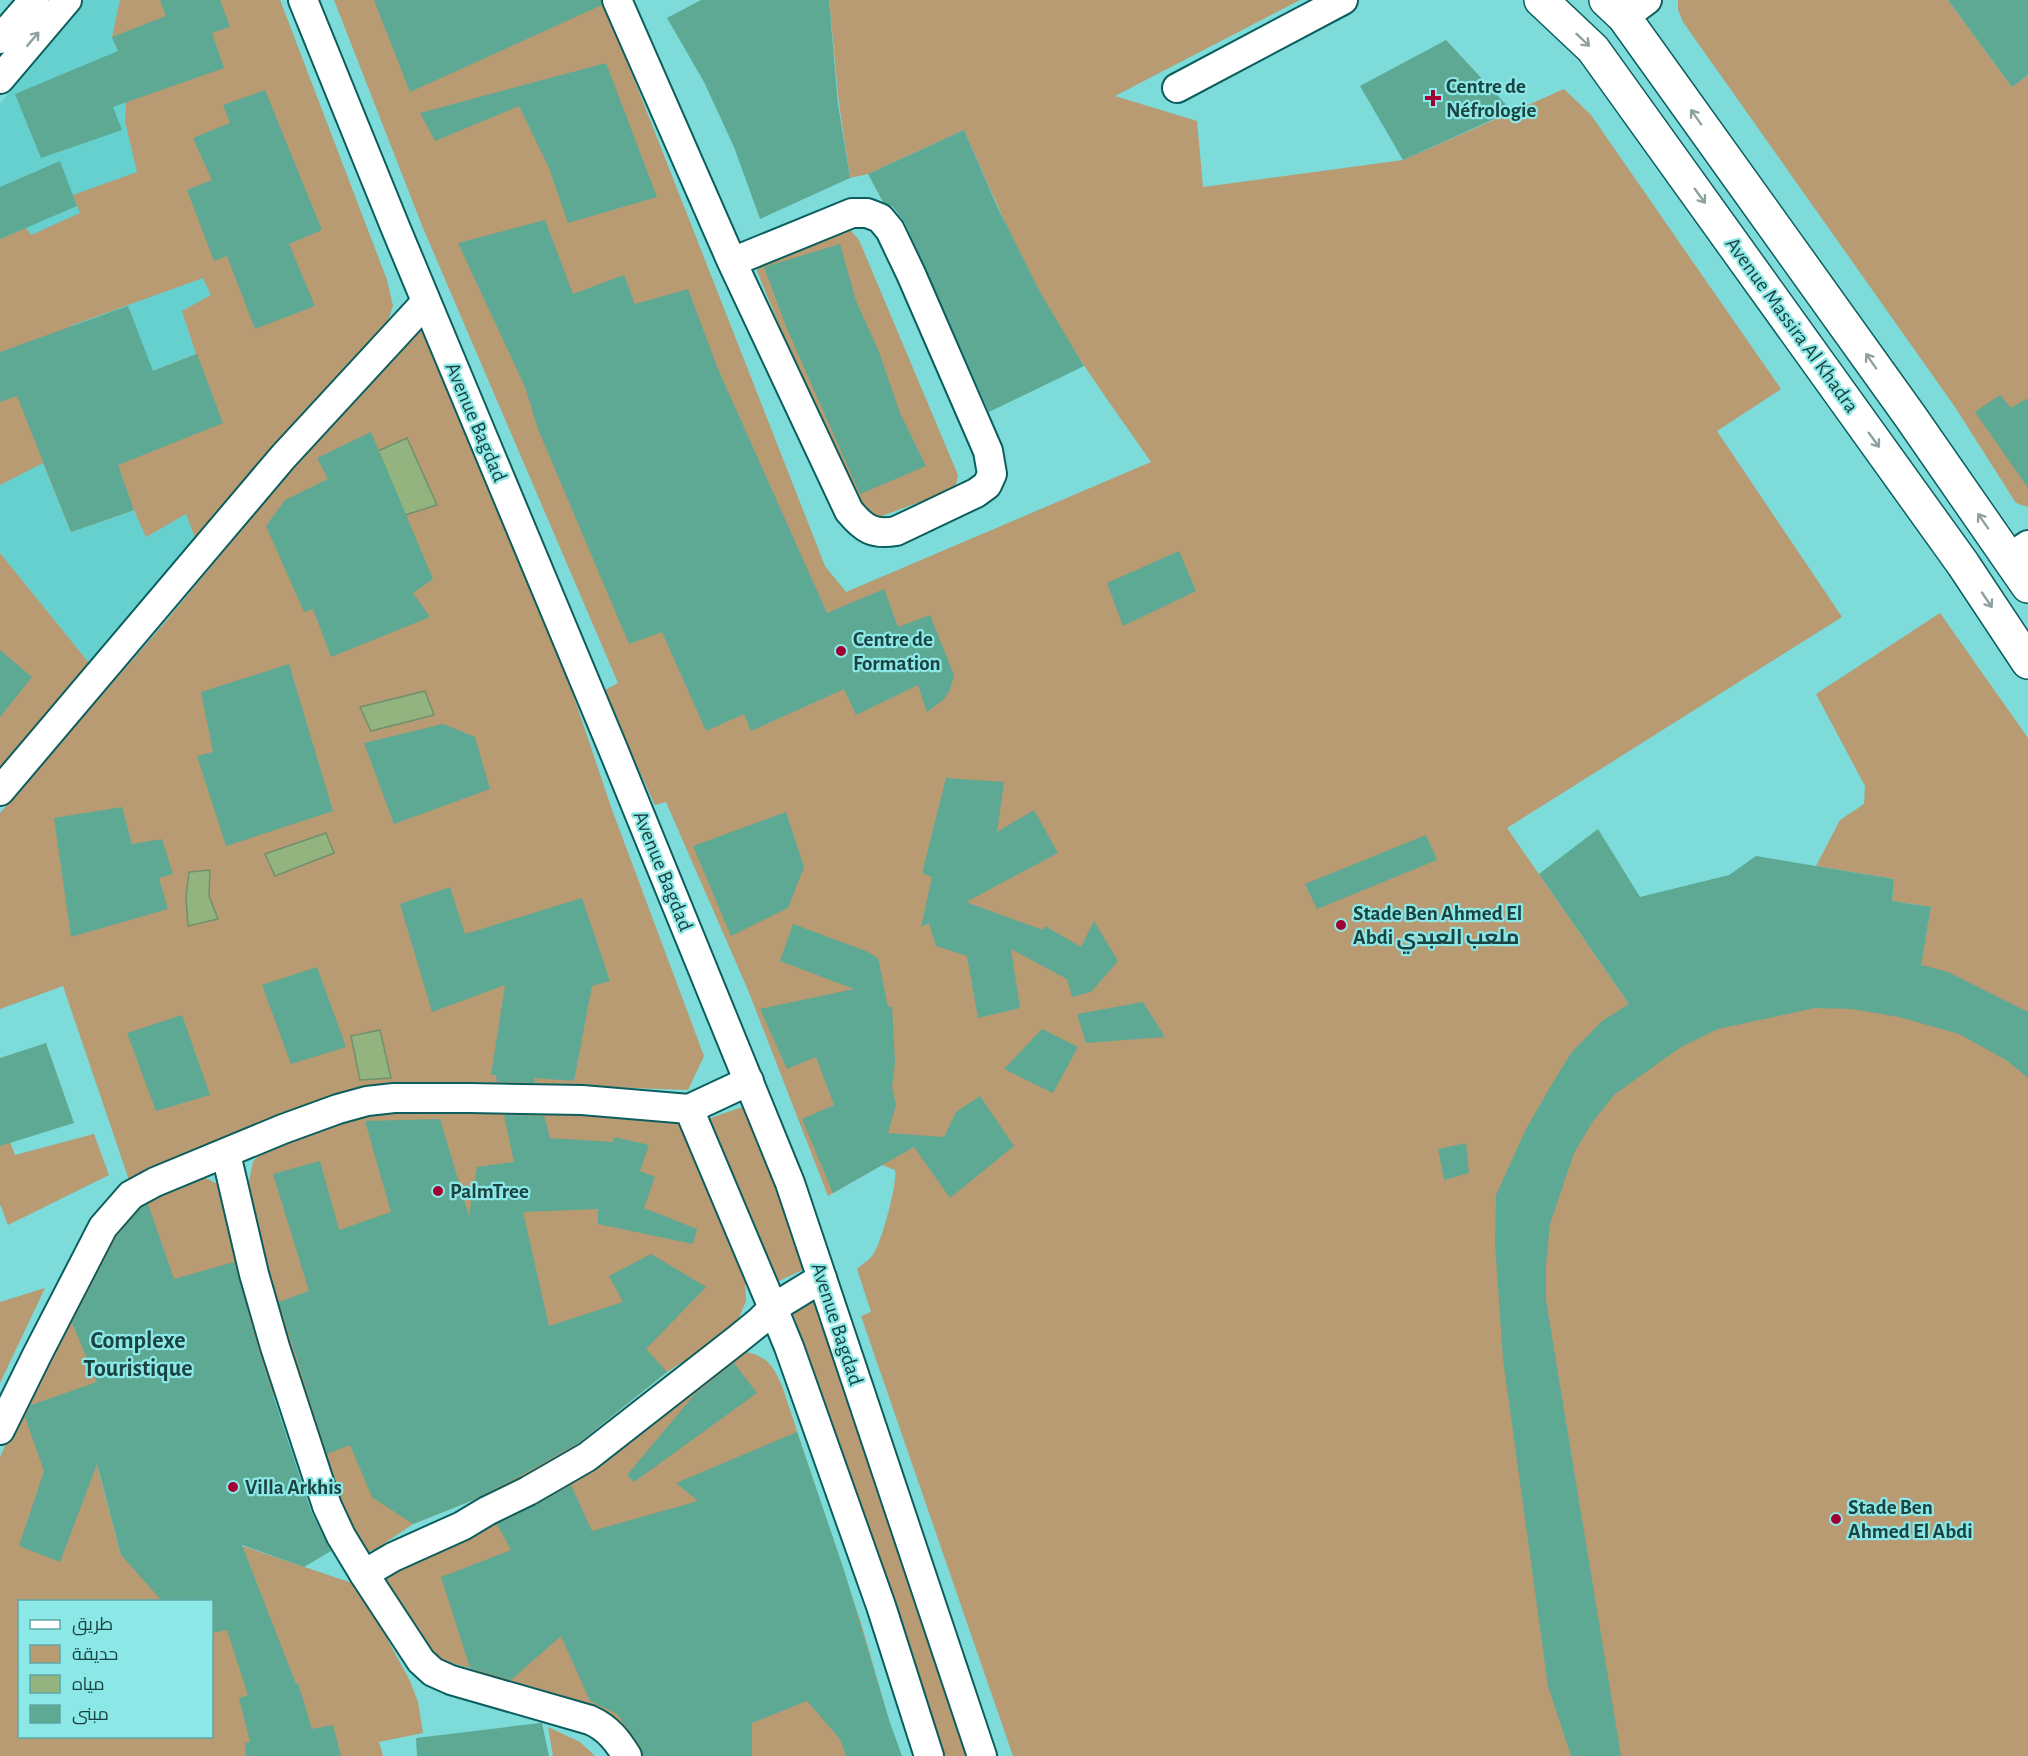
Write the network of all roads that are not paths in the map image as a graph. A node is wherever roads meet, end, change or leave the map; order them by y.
1 (34, 0) edge
2 (67, 0) edge
3 (303, 0) edge
4 (617, 0) edge
5 (1343, 0) edge
6 (1540, 0) edge
7 (1626, 6) edge
8 (0, 39) edge
9 (0, 79) edge
10 (1177, 88) dead end
11 (732, 262) junction
12 (426, 302) junction
13 (2018, 552) edge
14 (2028, 586) edge
15 (2028, 662) edge
16 (0, 791) edge
17 (748, 1081) junction
18 (689, 1109) junction
19 (226, 1154) junction
20 (822, 1278) junction
21 (773, 1308) junction
22 (0, 1430) edge
23 (364, 1574) junction
24 (627, 1756) edge
25 (929, 1756) edge
26 (982, 1756) edge

1 - 8 street
9 -> 2 street
3 - 12 street, Avenue Bagdad
4 - 11 street
5 - 10 street
6 -> 15 street, Avenue Massira Al Khadra
13 -> 7 street, Avenue Massira Al Khadra
11 - 11 street
12 - 16 street
12 - 17 street, Avenue Bagdad
13 - 14 street, Avenue Massira Al Khadra
17 - 18 street
17 - 20 street, Avenue Bagdad
18 - 19 street
18 - 21 street
19 - 22 street
19 - 23 street
20 - 21 street
20 - 26 street, Avenue Bagdad
21 - 23 street
21 - 25 street
23 - 24 street

